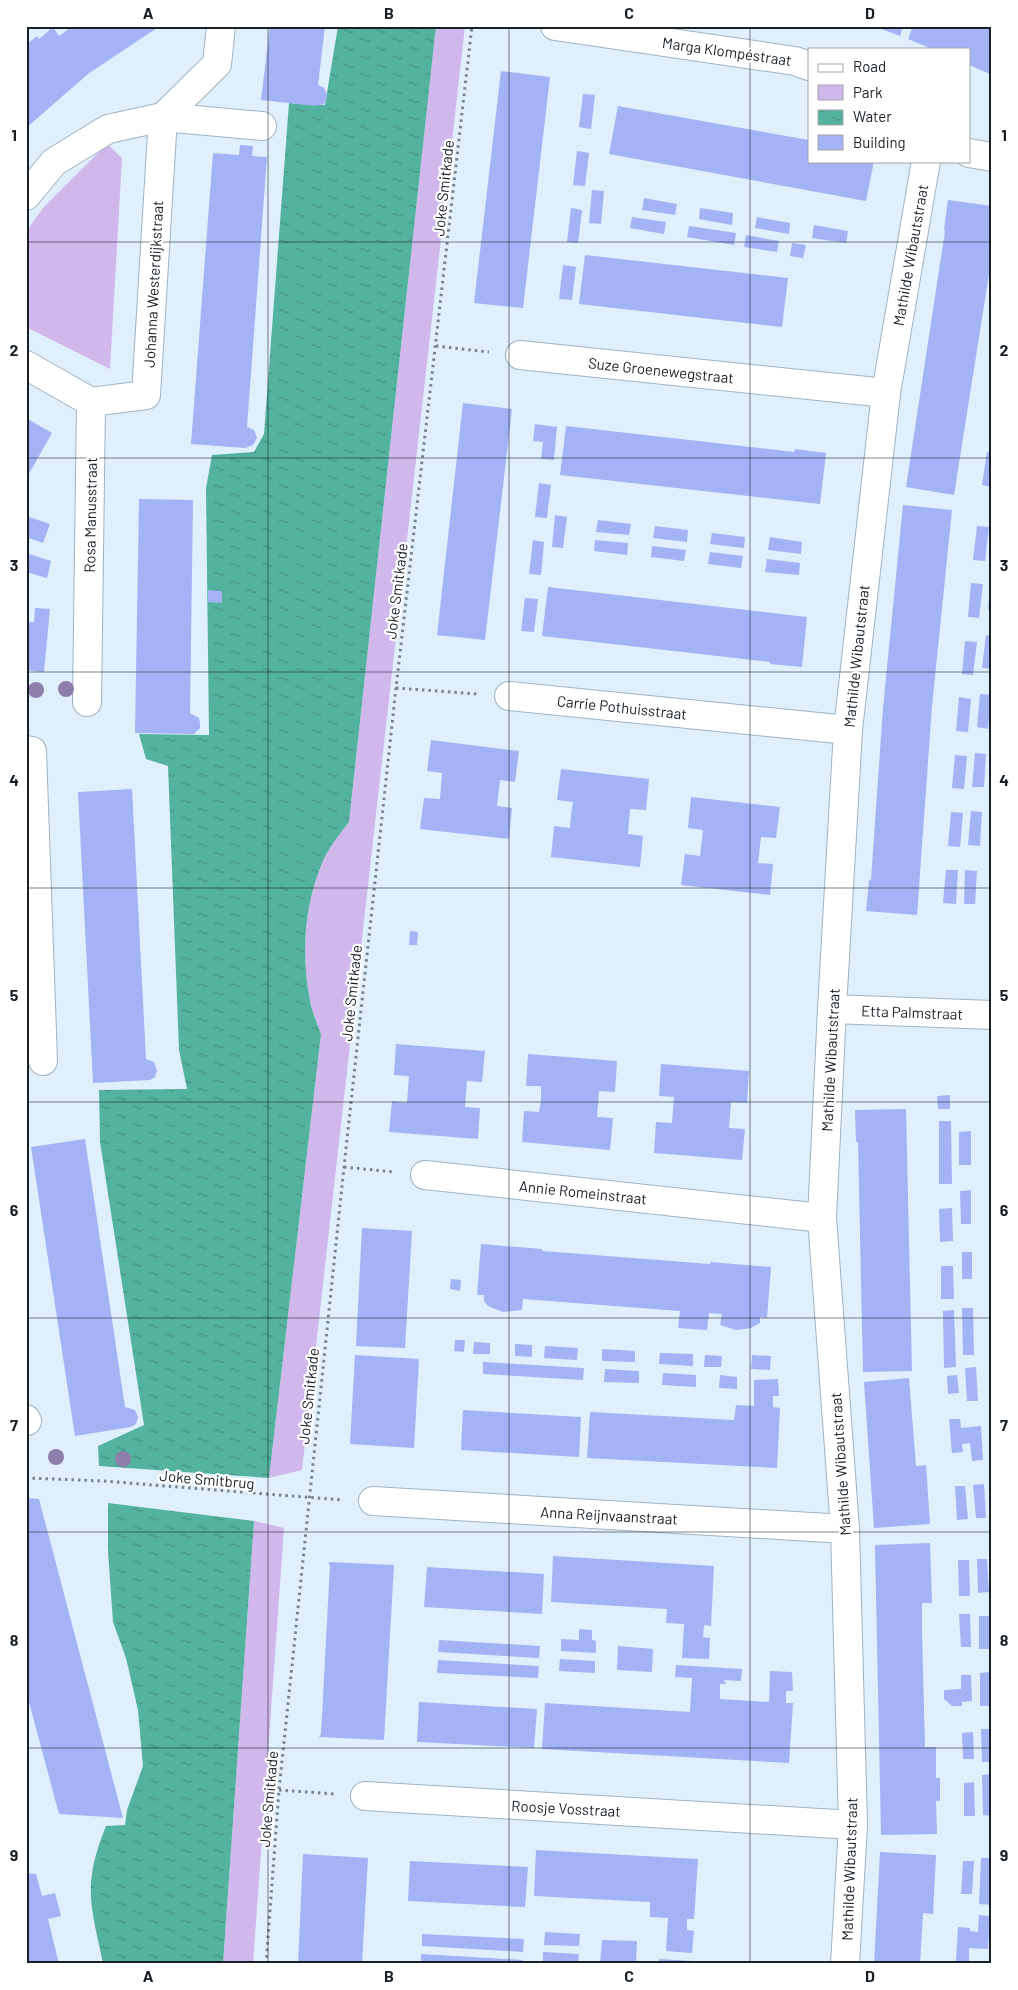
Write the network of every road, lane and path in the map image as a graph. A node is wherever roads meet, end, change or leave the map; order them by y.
1 (221, 26) edge
2 (472, 26) edge
3 (555, 26) edge
4 (808, 66) edge
5 (163, 117) junction
6 (262, 126) dead end
7 (970, 153) edge
8 (992, 157) edge
9 (926, 162) edge
10 (26, 196) edge
11 (436, 346) junction
12 (520, 355) joint
13 (26, 365) edge
14 (886, 393) junction
15 (91, 402) junction
16 (396, 688) junction
17 (509, 696) joint
18 (87, 702) dead end
19 (848, 730) junction
20 (26, 750) edge
21 (832, 1009) junction
22 (992, 1015) edge
23 (43, 1061) dead end
24 (344, 1167) junction
25 (425, 1175) joint
26 (822, 1218) junction
27 (26, 1478) edge
28 (309, 1499) junction
29 (373, 1501) dead end
30 (845, 1529) junction
31 (279, 1790) junction
32 (364, 1796) joint
33 (853, 1825) junction
34 (266, 1964) edge
35 (845, 1964) edge

1 - 5 street
2 - 11 path, Joke Smitkade
3 - 4 street, Marga Klompéstraat
5 - 6 street
5 - 10 street
5 - 15 street, Johanna Westerdijkstraat
7 - 8 street
9 - 14 street, Mathilde Wibautstraat
11 - 12 path
11 - 16 path, Joke Smitkade
12 - 14 street, Suze Groenewegstraat
13 - 15 street
14 - 19 street, Mathilde Wibautstraat
15 - 18 street, Rosa Manusstraat
16 - 17 path
16 - 24 path, Joke Smitkade
17 - 19 street, Carrie Pothuisstraat
19 - 21 street, Mathilde Wibautstraat
20 - 23 street
21 - 22 street, Etta Palmstraat
21 - 26 street, Mathilde Wibautstraat
24 - 25 path
24 - 28 path, Joke Smitkade
25 - 26 street, Annie Romeinstraat
26 - 30 street, Mathilde Wibautstraat
27 - 28 path, Joke Smitbrug
28 - 31 path, Joke Smitkade
29 - 30 street, Anna Reijnvaanstraat
30 - 33 street, Mathilde Wibautstraat
31 - 32 path
31 - 34 path, Joke Smitkade
32 - 33 street, Roosje Vosstraat
33 - 35 street, Mathilde Wibautstraat

